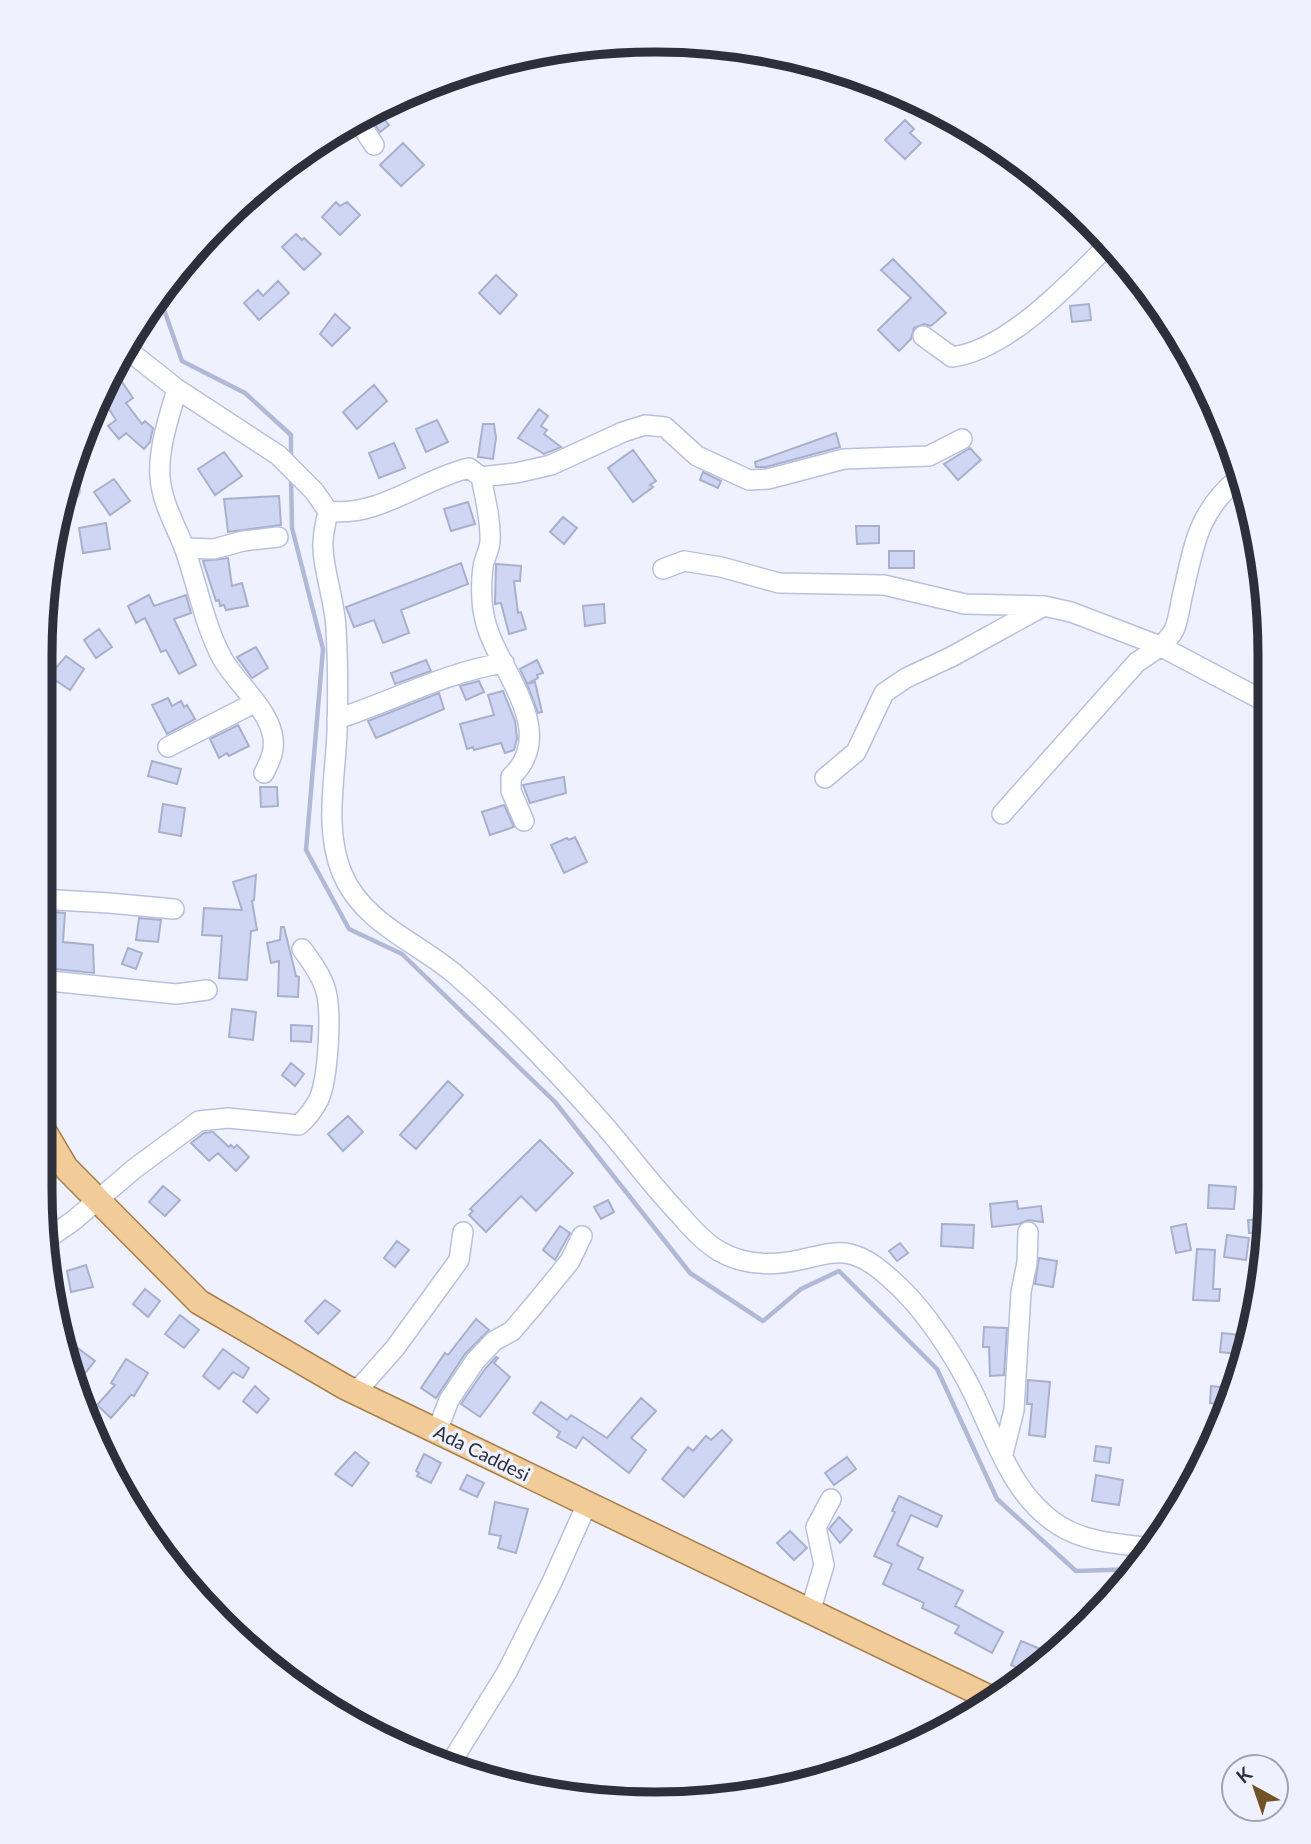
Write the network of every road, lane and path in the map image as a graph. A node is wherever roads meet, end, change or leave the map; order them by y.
1 (363, 128) edge
2 (374, 145) dead end
3 (1103, 251) edge
4 (923, 336) dead end
5 (133, 354) edge
6 (177, 389) junction
7 (962, 439) dead end
8 (481, 477) junction
9 (1233, 484) edge
10 (328, 511) junction
11 (278, 537) dead end
12 (184, 548) junction
13 (663, 569) dead end
14 (1044, 606) junction
15 (1160, 646) junction
16 (504, 663) junction
17 (1258, 698) edge
18 (254, 703) junction
19 (337, 719) junction
20 (168, 747) dead end
21 (264, 773) dead end
22 (825, 778) dead end
23 (1002, 814) dead end
24 (524, 821) dead end
25 (52, 900) edge
26 (174, 909) dead end
27 (302, 949) dead end
28 (52, 981) edge
29 (207, 990) dead end
30 (52, 1144) edge
31 (98, 1200) junction
32 (463, 1232) dead end
33 (1028, 1232) dead end
34 (55, 1234) edge
35 (582, 1236) dead end
36 (356, 1392) junction
37 (437, 1431) junction
38 (1003, 1454) junction
39 (831, 1499) dead end
40 (587, 1504) junction
41 (1141, 1546) edge
42 (810, 1612) junction
43 (983, 1695) edge
44 (455, 1756) edge

1 - 2 street
3 - 4 street
5 - 6 street
6 - 10 street
6 - 12 street
7 - 8 street
8 - 10 street
8 - 16 street
9 - 15 street
10 - 19 street
11 - 12 street
12 - 18 street
13 - 14 street
14 - 15 street
14 - 22 street
15 - 17 street
15 - 23 street
16 - 19 street
16 - 24 street
18 - 20 street
18 - 21 street
19 - 38 street
25 - 26 street
27 - 31 street
28 - 29 street
30 - 31 main road, Ada Caddesi
31 - 34 street
31 - 36 main road, Ada Caddesi
32 - 36 street
33 - 38 street
35 - 37 street
36 - 37 main road, Ada Caddesi
37 - 40 main road, Ada Caddesi
38 - 41 street
39 - 42 street
40 - 42 main road, Ada Caddesi
40 - 44 street
42 - 43 main road, Ada Caddesi

